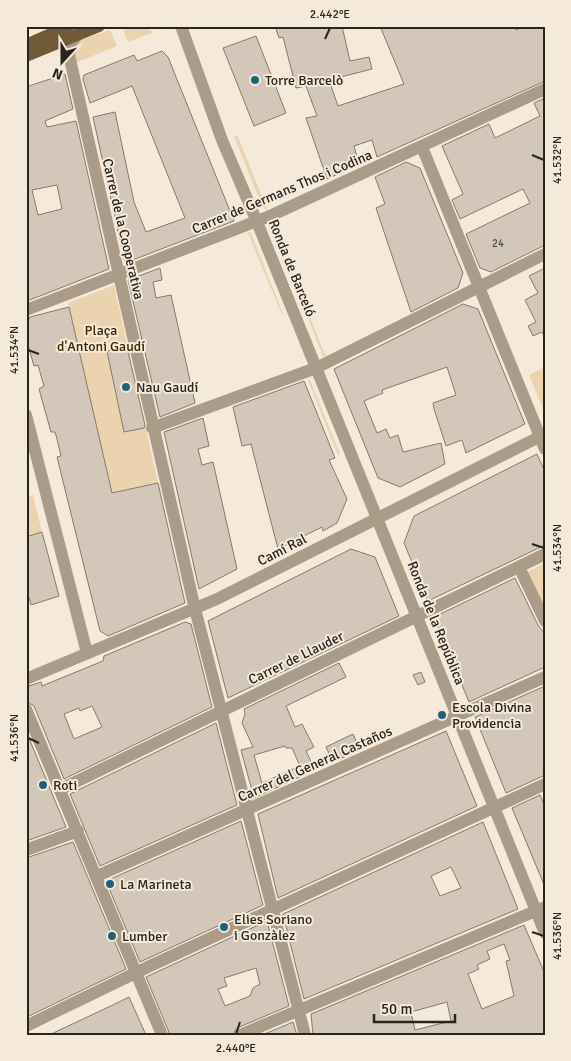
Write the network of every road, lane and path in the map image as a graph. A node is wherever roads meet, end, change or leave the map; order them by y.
1 (99, 26) edge
2 (181, 26) edge
3 (74, 30) edge
4 (26, 45) edge
5 (26, 56) edge
6 (545, 89) edge
7 (422, 147) junction
8 (257, 222) junction
9 (545, 254) edge
10 (118, 274) junction
11 (478, 288) junction
12 (26, 310) edge
13 (316, 368) junction
14 (26, 415) edge
15 (152, 428) junction
16 (542, 436) edge
17 (545, 450) edge
18 (378, 519) junction
19 (545, 554) edge
20 (518, 567) junction
21 (195, 610) junction
22 (417, 616) junction
23 (545, 621) edge
24 (87, 653) junction
25 (545, 677) edge
26 (26, 678) edge
27 (26, 709) edge
28 (222, 710) junction
29 (458, 716) junction
30 (545, 784) edge
31 (61, 789) junction
32 (494, 807) junction
33 (246, 811) junction
34 (78, 831) junction
35 (26, 850) edge
36 (97, 876) junction
37 (274, 909) junction
38 (540, 909) edge
39 (545, 934) edge
40 (136, 974) junction
41 (299, 1010) junction
42 (26, 1027) edge
43 (29, 1035) edge
44 (162, 1035) edge
45 (240, 1035) edge
46 (305, 1035) edge

1 - 3 main road
2 - 8 street, Ronda de Barceló
3 - 4 main road
3 - 5 main road
3 - 10 street, Carrer de la Cooperativa
6 - 7 street, Carrer de Germans Thos i Codina
7 - 8 street, Carrer de Germans Thos i Codina
7 - 11 street
8 - 10 street, Carrer de Germans Thos i Codina
8 - 13 street, Ronda de Barceló
9 - 11 street
10 - 12 street, Carrer de Germans Thos i Codina
10 - 15 street, Carrer de la Cooperativa
11 - 13 street
11 - 16 street
13 - 15 street
13 - 18 street, Ronda de Barceló
14 - 24 street
15 - 21 street, Carrer de la Cooperativa
16 - 17 street
16 - 18 street, Camí Ral
18 - 21 street, Camí Ral
18 - 22 street, Ronda de la República
19 - 20 street, Carrer de Llauder
20 - 22 street, Carrer de Llauder
20 - 23 street
21 - 24 street, Camí Ral
21 - 28 street, Carrer de la Cooperativa
22 - 28 street, Carrer de Llauder
22 - 29 street, Ronda de la República
24 - 26 street, Camí Ral
25 - 29 street, Carrer del General Castaños
27 - 31 street
28 - 31 street, Carrer de Llauder
28 - 33 street, Carrer de la Cooperativa
29 - 32 street, Ronda de la República
29 - 33 street, Carrer del General Castaños
30 - 32 street
31 - 34 street
32 - 37 street
32 - 38 street, Ronda de la República
33 - 36 street, Carrer del General Castaños
33 - 37 street, Carrer de la Cooperativa
34 - 35 street
34 - 36 street
36 - 40 street
37 - 40 street
37 - 41 street, Carrer de la Cooperativa
38 - 39 street, Ronda de la República
38 - 41 street
40 - 42 street
40 - 44 street
41 - 45 street
41 - 46 street, Carrer de la Cooperativa
42 - 43 street

